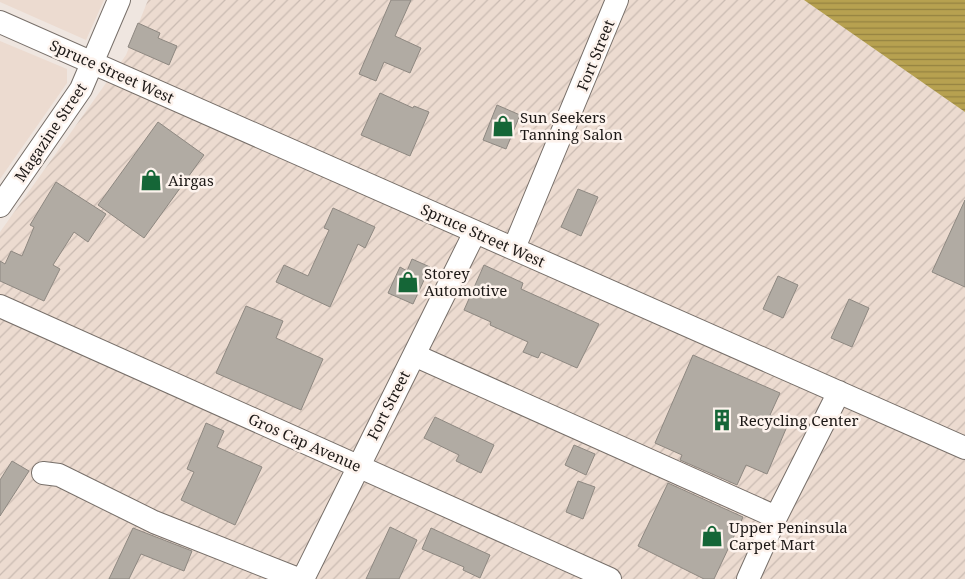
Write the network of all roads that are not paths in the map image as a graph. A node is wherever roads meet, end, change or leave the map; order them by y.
1 (119, 0) edge
2 (617, 0) edge
3 (0, 22) edge
4 (93, 62) junction
5 (0, 206) edge
6 (475, 232) junction
7 (514, 248) junction
8 (0, 306) edge
9 (414, 355) junction
10 (839, 392) junction
11 (965, 448) edge
12 (358, 466) junction
13 (43, 473) dead end
14 (776, 518) junction
15 (298, 579) edge
16 (303, 579) edge
17 (610, 579) edge
18 (748, 579) edge

1 - 4 street, Magazine Street
2 - 7 street, Fort Street
3 - 4 street, Spruce Street West
4 - 5 street, Magazine Street
4 - 6 street, Spruce Street West
6 - 7 street, Spruce Street West
6 - 9 street, Fort Street
7 - 10 street, Spruce Street West
8 - 12 street, Gros Cap Avenue
9 - 12 street, Fort Street
9 - 14 street
10 - 11 street, Spruce Street West
10 - 14 street
12 - 16 street, Fort Street
12 - 17 street, Gros Cap Avenue
13 - 15 street
14 - 18 street

